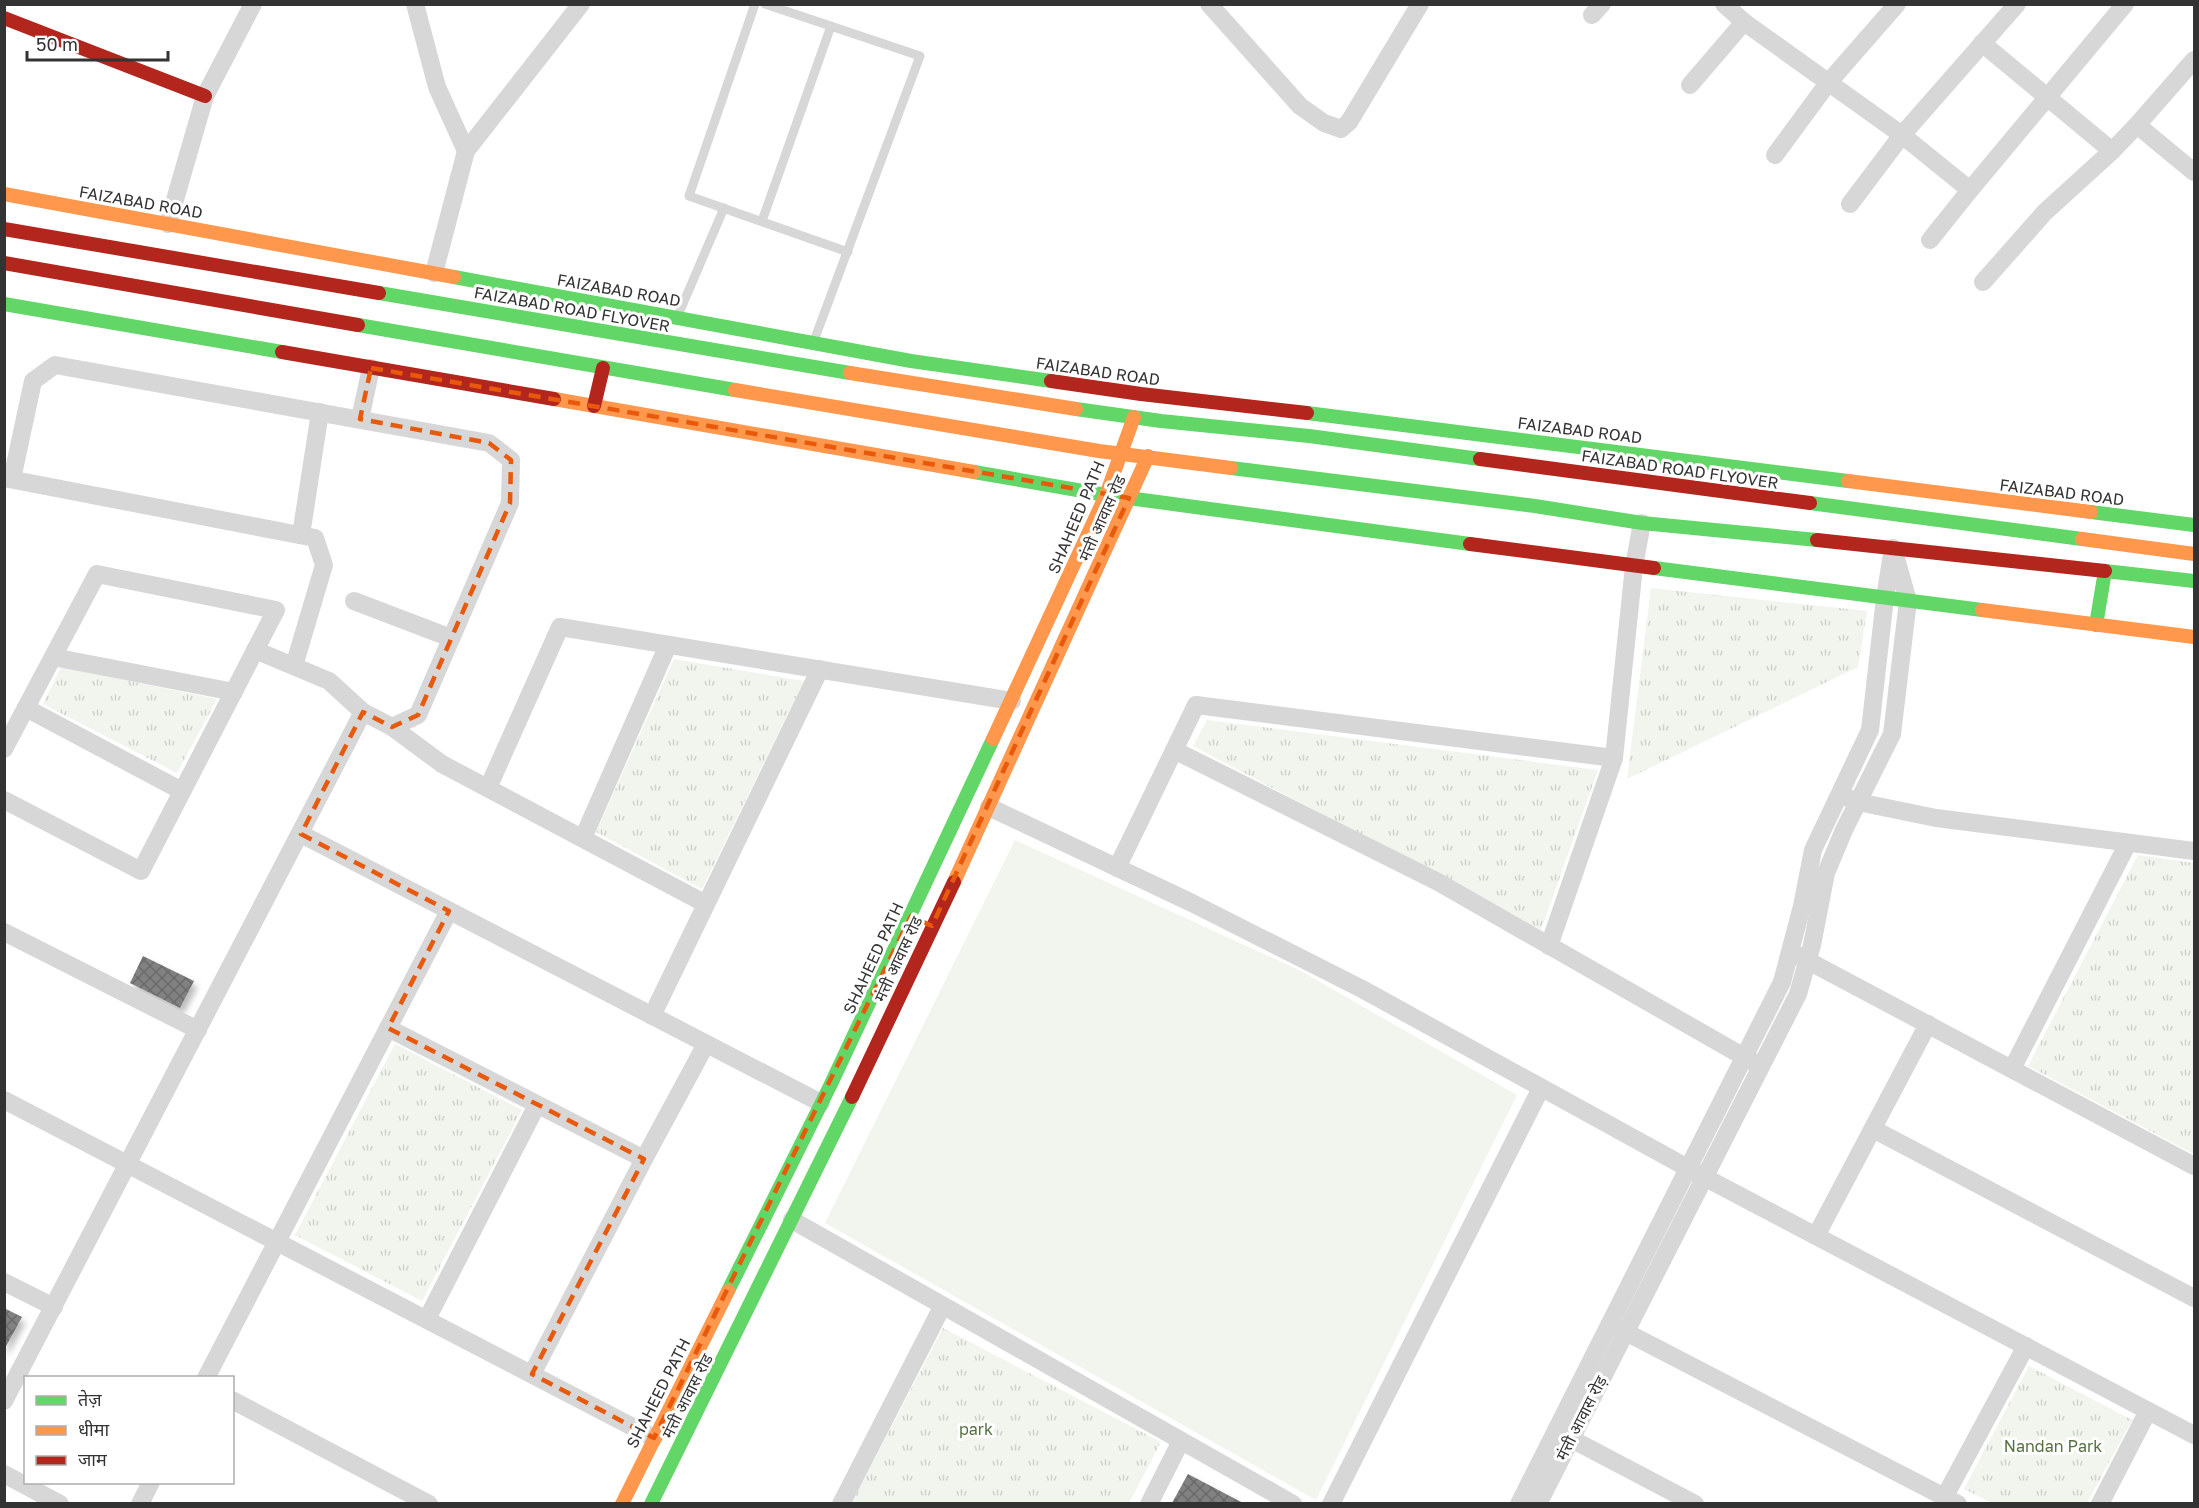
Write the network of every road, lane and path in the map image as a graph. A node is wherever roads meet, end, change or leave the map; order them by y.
1 (253, 4) edge
2 (415, 4) edge
3 (581, 4) edge
4 (756, 4) edge
5 (765, 4) edge
6 (1209, 4) edge
7 (1420, 4) edge
8 (1724, 4) edge
9 (1897, 4) edge
10 (2017, 4) edge
11 (2125, 4) edge
12 (4, 18) edge
13 (1744, 22) junction
14 (831, 26) junction
15 (1982, 43) junction
16 (2194, 60) edge
17 (1828, 83) junction
18 (1690, 85) dead end
19 (205, 96) junction
20 (2047, 97) junction
21 (2137, 125) junction
22 (1902, 135) junction
23 (466, 151) junction
24 (2112, 151) junction
25 (1775, 155) dead end
26 (2193, 168) edge
27 (1970, 190) junction
28 (4, 194) edge
29 (1850, 204) dead end
30 (724, 208) junction
31 (762, 221) junction
32 (168, 224) junction
33 (4, 229) edge
34 (1930, 240) dead end
35 (848, 252) junction
36 (4, 263) edge
37 (434, 273) junction
38 (1983, 282) dead end
39 (4, 304) edge
40 (677, 318) junction
41 (813, 343) junction
42 (371, 368) junction
43 (603, 368) junction
44 (594, 406) junction
45 (320, 412) junction
46 (1134, 417) junction
47 (360, 420) junction
48 (1161, 421) junction
49 (1151, 447) junction
50 (1120, 453) junction
51 (8, 479) edge
52 (1106, 495) junction
53 (1129, 498) junction
54 (2194, 505) edge
55 (1642, 523) junction
56 (2188, 525) edge
57 (301, 535) junction
58 (1893, 548) junction
59 (2194, 554) edge
60 (1634, 566) junction
61 (2105, 571) junction
62 (2194, 581) edge
63 (1885, 598) junction
64 (354, 601) dead end
65 (1908, 601) junction
66 (2096, 625) junction
67 (2194, 637) edge
68 (451, 638) junction
69 (668, 645) junction
70 (255, 650) junction
71 (53, 657) junction
72 (294, 666) junction
73 (820, 669) junction
74 (234, 692) junction
75 (1012, 701) junction
76 (26, 708) junction
77 (363, 712) junction
78 (392, 727) junction
79 (4, 749) edge
80 (1174, 750) junction
81 (1614, 758) junction
82 (488, 788) junction
83 (182, 791) junction
84 (1838, 794) junction
85 (4, 800) edge
86 (1858, 802) junction
87 (989, 807) junction
88 (301, 834) junction
89 (583, 838) junction
90 (2128, 843) junction
91 (2194, 851) edge
92 (1117, 868) junction
93 (706, 904) junction
94 (449, 911) junction
95 (910, 916) junction
96 (932, 926) junction
97 (4, 933) edge
98 (1549, 946) junction
99 (1790, 951) junction
100 (1808, 961) junction
101 (652, 1016) junction
102 (1928, 1024) junction
103 (388, 1028) junction
104 (198, 1030) junction
105 (706, 1044) junction
106 (1744, 1057) junction
107 (1760, 1067) junction
108 (2012, 1069) junction
109 (1541, 1088) junction
110 (4, 1100) edge
111 (821, 1103) junction
112 (537, 1105) junction
113 (1873, 1129) junction
114 (644, 1159) junction
115 (128, 1164) junction
116 (2194, 1166) edge
117 (1696, 1173) junction
118 (792, 1220) junction
119 (1816, 1236) junction
120 (277, 1242) junction
121 (4, 1281) edge
122 (2194, 1298) edge
123 (54, 1307) junction
124 (942, 1307) junction
125 (427, 1319) junction
126 (1618, 1328) junction
127 (2026, 1346) junction
128 (532, 1374) junction
129 (207, 1376) edge
130 (4, 1401) edge
131 (234, 1401) edge
132 (2148, 1410) junction
133 (1563, 1435) junction
134 (2194, 1435) edge
135 (654, 1438) junction
136 (1181, 1441) junction
137 (4, 1474) edge
138 (150, 1484) edge
139 (1951, 1500) edge
140 (1684, 1501) edge
141 (60, 1503) edge
142 (140, 1503) edge
143 (429, 1503) edge
144 (622, 1503) edge
145 (651, 1503) edge
146 (841, 1503) edge
147 (1149, 1503) edge
148 (1293, 1503) edge
149 (1331, 1503) edge
150 (1519, 1503) edge
151 (1538, 1503) edge
152 (2100, 1503) edge

1 - 19 street
2 - 23 street
3 - 23 street
4 - 30 lane
5 - 14 lane
6 - 7 street
8 - 13 street
9 - 17 street
10 - 15 street
11 - 20 street
12 - 19 main road
13 - 17 street
13 - 18 street
14 - 31 lane
14 - 35 lane
15 - 20 street
15 - 22 street
16 - 21 street
17 - 22 street
17 - 25 street
19 - 32 street
20 - 24 street
20 - 27 street
21 - 24 street
21 - 26 street
22 - 27 street
22 - 29 street
23 - 37 street
24 - 38 street
27 - 34 street
28 - 32 main road, FAIZABAD ROAD
30 - 31 lane
30 - 40 lane
31 - 35 lane
32 - 37 main road, FAIZABAD ROAD
33 - 46 main road, FAIZABAD ROAD FLYOVER
35 - 41 lane
36 - 43 main road
37 - 40 main road, FAIZABAD ROAD
39 - 42 main road
40 - 41 main road, FAIZABAD ROAD
41 - 56 main road, FAIZABAD ROAD
42 - 44 main road
42 - 47 street
43 - 44 main road
43 - 50 main road
44 - 52 main road
45 - 47 street
45 - 51 street
45 - 57 street
46 - 48 main road
46 - 50 main road, SHAHEED PATH
47 - 68 street
48 - 49 main road, मंत्ती आवास रोड
48 - 59 main road, FAIZABAD ROAD FLYOVER
49 - 50 main road
49 - 53 main road, मंत्ती आवास रोड
49 - 55 main road
50 - 52 main road, SHAHEED PATH
51 - 57 street
52 - 53 main road
52 - 75 main road, SHAHEED PATH
53 - 60 main road
53 - 87 main road, मंत्ती आवास रोड
54 - 56 street
55 - 58 main road
55 - 60 street
57 - 72 street
58 - 61 main road
58 - 63 street
58 - 65 street
60 - 63 main road
60 - 81 street
61 - 62 main road
61 - 66 main road
63 - 65 main road
63 - 84 street
64 - 68 street
65 - 66 main road
65 - 86 street
66 - 67 main road
68 - 78 street
69 - 73 street
69 - 82 street
69 - 89 street
70 - 71 street
70 - 72 street
70 - 74 street
71 - 74 street
71 - 76 street
72 - 77 street
73 - 75 street
73 - 93 street
74 - 83 street
75 - 95 main road, SHAHEED PATH
76 - 79 street
76 - 83 street
77 - 78 street
77 - 88 street
78 - 82 street
80 - 81 street
80 - 92 street
80 - 98 street
81 - 98 street
82 - 89 street
83 - 85 street
84 - 86 street
84 - 99 street
86 - 90 street
86 - 100 street
87 - 92 street
87 - 96 main road, मंत्ती आवास रोड
88 - 94 street
88 - 104 street
89 - 93 street
90 - 91 street
90 - 108 street
92 - 109 street
93 - 101 street
94 - 101 street
94 - 103 street
95 - 96 main road
95 - 111 main road, SHAHEED PATH
96 - 118 main road, मंत्ती आवास रोड
97 - 104 street
98 - 106 street
99 - 100 street
99 - 106 street
100 - 102 street
100 - 107 street
101 - 105 street
102 - 108 street
102 - 113 street
103 - 112 street
103 - 120 street
104 - 115 street
105 - 111 street
105 - 114 street
106 - 107 street
106 - 117 street
107 - 117 street
108 - 116 street
109 - 117 street
109 - 149 street
110 - 115 street
111 - 135 main road, SHAHEED PATH
112 - 114 street
112 - 125 street
113 - 119 street
113 - 122 street
114 - 128 street
115 - 120 street
115 - 123 street
117 - 119 street
117 - 126 street, मंत्ती आवास रोड़
118 - 124 street
118 - 145 main road, मंत्ती आवास रोड
119 - 127 street
120 - 125 street
120 - 129 street
121 - 123 street
123 - 130 street
124 - 136 street
124 - 146 street
125 - 128 street
126 - 133 street, मंत्ती आवास रोड़
126 - 139 street
127 - 132 street
127 - 139 street
128 - 135 street
131 - 143 street
132 - 134 street
132 - 152 street
133 - 140 street
133 - 150 street
133 - 151 street, मंत्ती आवास रोड़
135 - 144 main road, SHAHEED PATH
136 - 147 street
136 - 148 street
137 - 141 street
138 - 142 street

